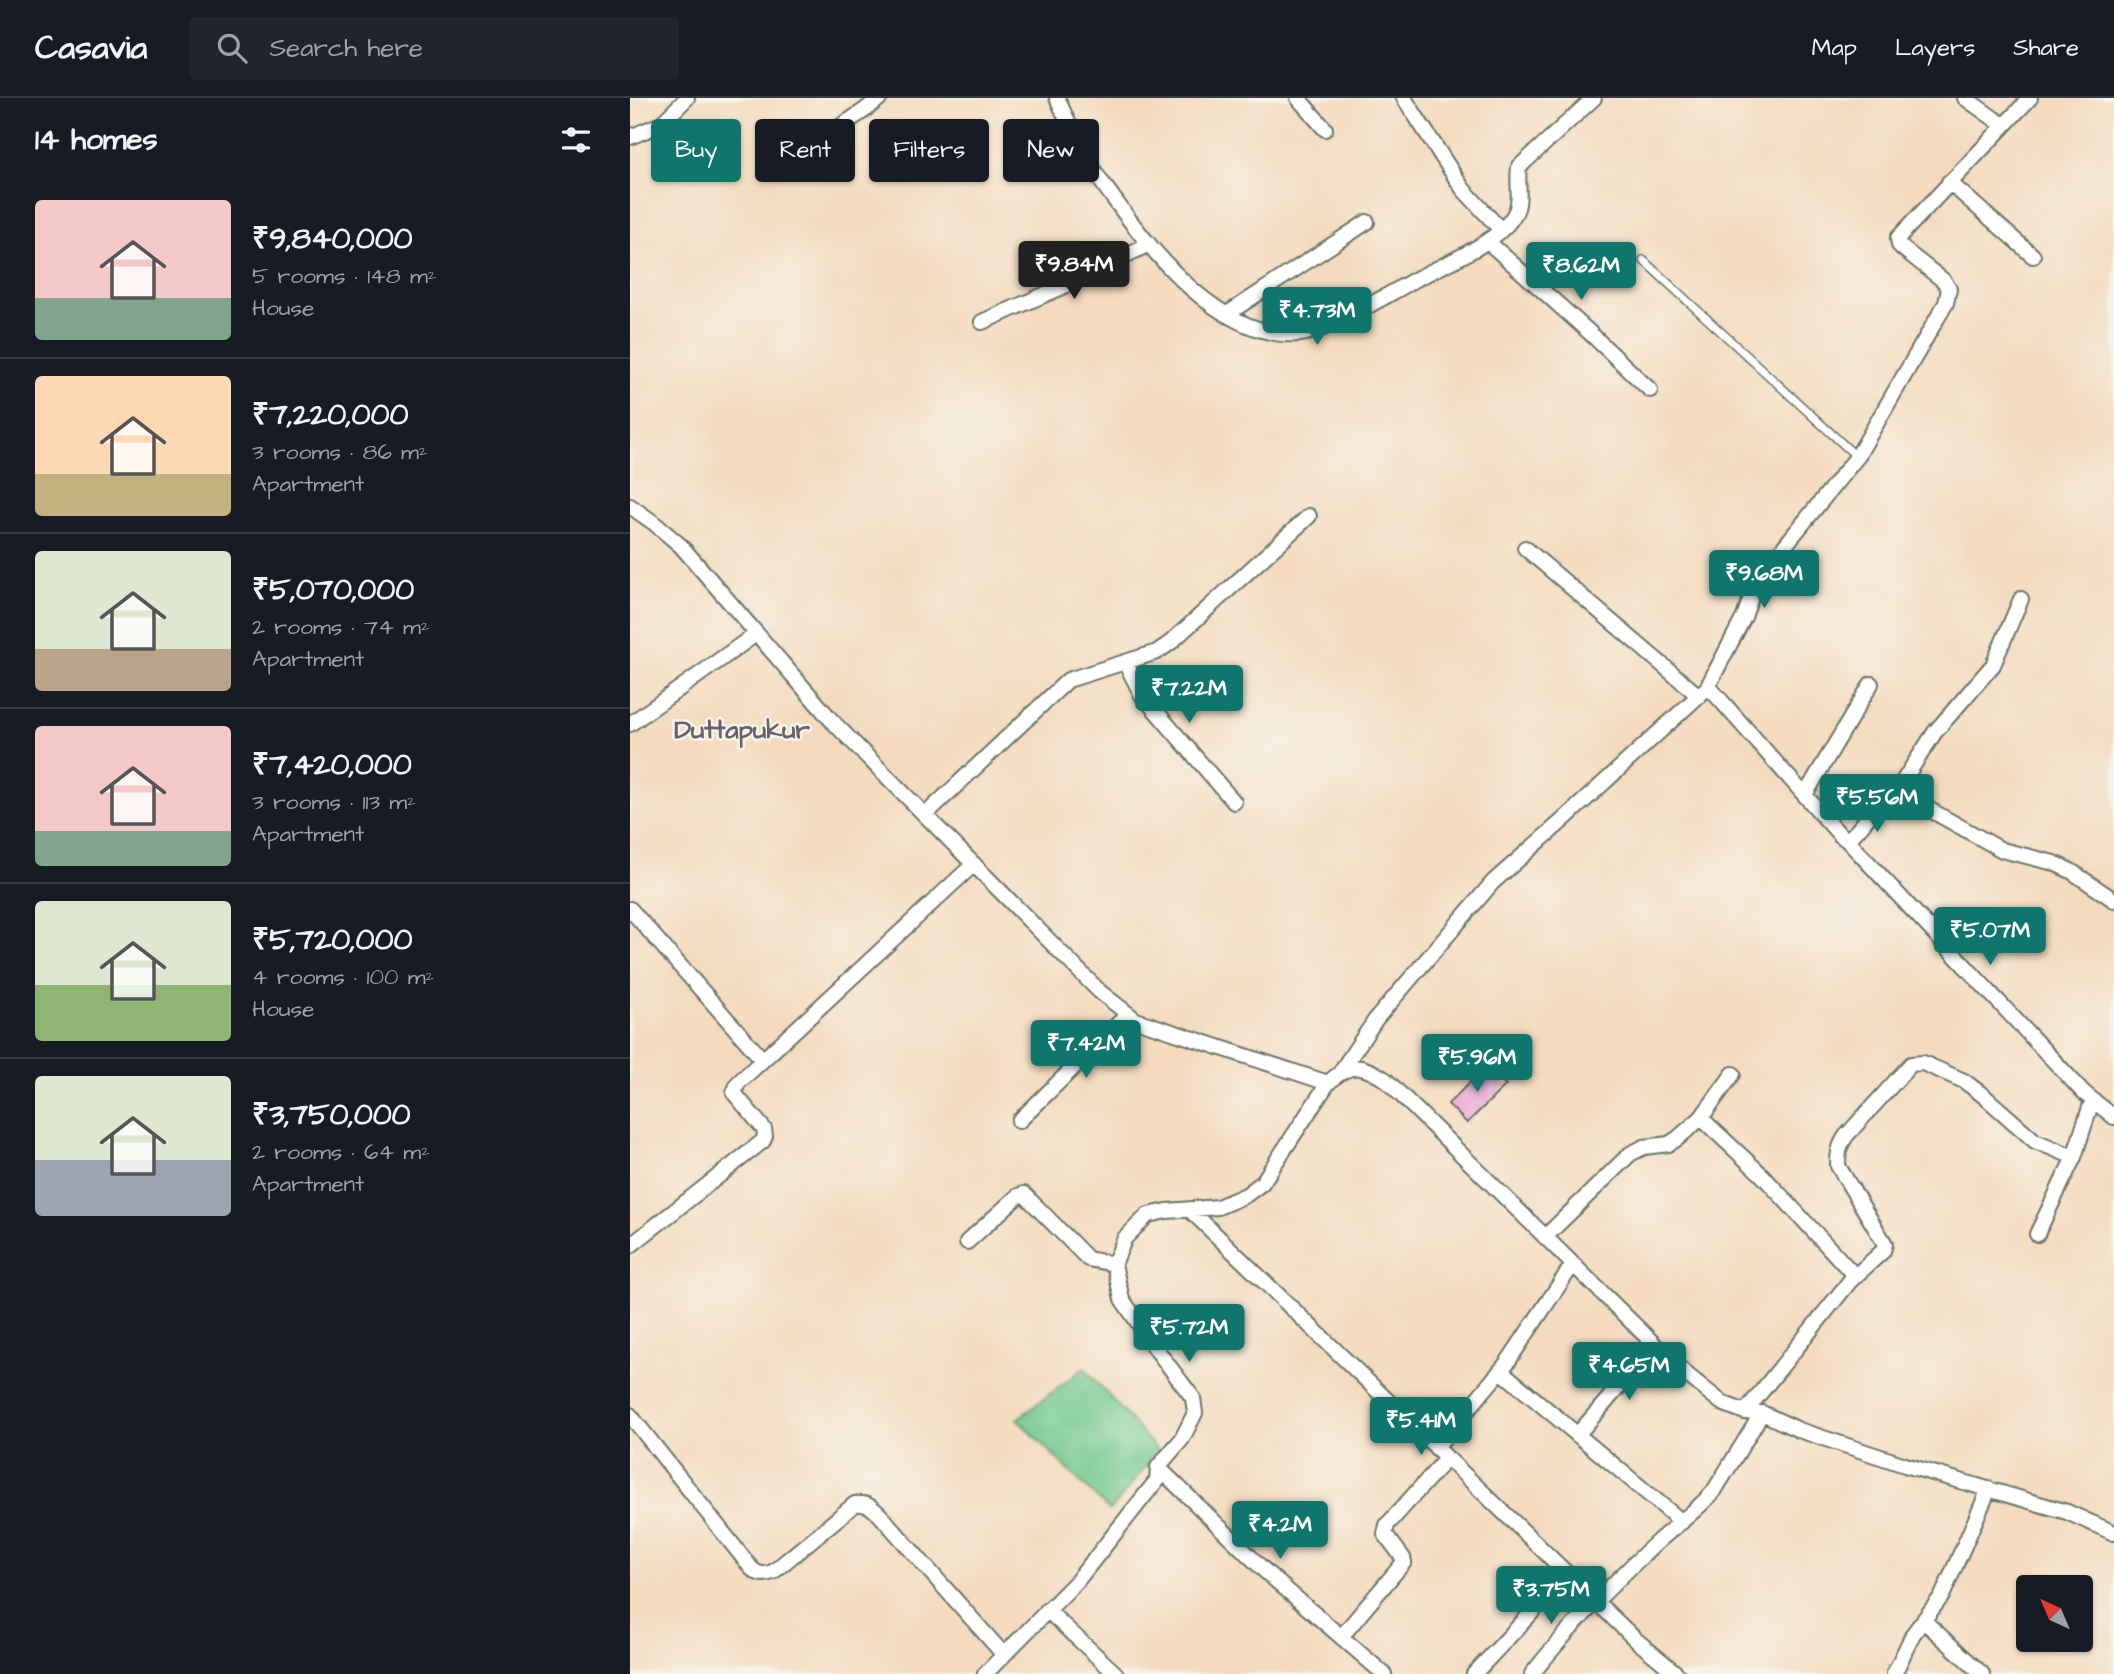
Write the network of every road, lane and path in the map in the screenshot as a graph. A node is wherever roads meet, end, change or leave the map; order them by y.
1 (687, 98) edge
2 (880, 98) edge
3 (1057, 98) edge
4 (1298, 98) edge
5 (1404, 98) edge
6 (1594, 98) edge
7 (1965, 98) edge
8 (2030, 98) edge
9 (852, 119) edge
10 (2003, 125) junction
11 (1325, 129) dead end
12 (630, 137) edge
13 (1950, 182) junction
14 (1367, 222) dead end
15 (1501, 230) junction
16 (1486, 241) junction
17 (1149, 244) junction
18 (2033, 256) dead end
19 (1643, 260) dead end
20 (1227, 314) junction
21 (982, 322) dead end
22 (1650, 390) dead end
23 (1857, 457) junction
24 (630, 506) edge
25 (1309, 516) dead end
26 (1525, 548) dead end
27 (2021, 599) dead end
28 (756, 634) junction
29 (1125, 662) junction
30 (1871, 684) dead end
31 (1704, 691) junction
32 (630, 723) edge
33 (1805, 795) junction
34 (1894, 795) junction
35 (1234, 802) dead end
36 (925, 815) junction
37 (1847, 839) junction
38 (974, 864) junction
39 (2114, 900) edge
40 (630, 909) edge
41 (1128, 1014) junction
42 (763, 1060) junction
43 (1341, 1071) junction
44 (1733, 1074) dead end
45 (1328, 1083) junction
46 (2092, 1101) junction
47 (2114, 1117) edge
48 (1701, 1118) junction
49 (1019, 1121) dead end
50 (2074, 1157) junction
51 (1190, 1210) junction
52 (2037, 1234) dead end
53 (1545, 1237) junction
54 (967, 1242) dead end
55 (630, 1246) edge
56 (1114, 1264) junction
57 (1573, 1264) junction
58 (1855, 1276) junction
59 (1655, 1345) junction
60 (1501, 1371) junction
61 (1745, 1412) junction
62 (1762, 1413) junction
63 (630, 1415) edge
64 (1577, 1435) junction
65 (1442, 1453) junction
66 (1158, 1467) junction
67 (1989, 1489) junction
68 (1682, 1522) junction
69 (2114, 1534) edge
70 (1568, 1574) junction
71 (1597, 1602) junction
72 (1046, 1610) junction
73 (1924, 1621) junction
74 (1341, 1637) junction
75 (1004, 1655) junction
76 (985, 1674) edge
77 (1116, 1674) edge
78 (1384, 1674) edge
79 (1474, 1674) edge
80 (1532, 1674) edge
81 (1676, 1674) edge
82 (1894, 1674) edge
83 (1982, 1674) edge

1 - 12 street
2 - 9 street
3 - 17 street
4 - 11 street
5 - 15 street
6 - 15 street
7 - 10 street
8 - 10 street
10 - 13 street
13 - 18 street
13 - 23 street
14 - 20 street
15 - 16 street
16 - 20 street
16 - 22 street
17 - 20 street
17 - 21 street
19 - 23 lane
23 - 31 street
24 - 28 street
25 - 29 street
26 - 31 street
27 - 34 street
28 - 32 street
28 - 36 street
29 - 35 street
29 - 36 street
30 - 33 street
31 - 33 street
31 - 43 street
33 - 37 street
34 - 37 street
34 - 39 street
36 - 38 street
37 - 46 street
38 - 41 street
38 - 42 street
40 - 42 street
41 - 45 street
41 - 49 street
42 - 55 street
43 - 45 street
43 - 53 street
44 - 48 street
45 - 51 street
46 - 47 street
46 - 50 street
48 - 53 street
48 - 58 street
50 - 52 street
50 - 58 street
51 - 56 street
51 - 65 street
53 - 57 street
54 - 56 street
56 - 66 street
57 - 59 street
57 - 60 street
58 - 61 street
59 - 61 street
59 - 64 street
60 - 64 street
60 - 65 street
61 - 62 street
62 - 67 street
62 - 68 street
63 - 75 street
64 - 68 street
65 - 70 street
65 - 74 street
66 - 72 street
66 - 74 street
67 - 69 street
67 - 73 street
68 - 71 street
70 - 71 street
70 - 79 street
71 - 80 street
71 - 81 street
72 - 75 street
72 - 77 street
73 - 82 street
73 - 83 street
74 - 78 street
75 - 76 street

